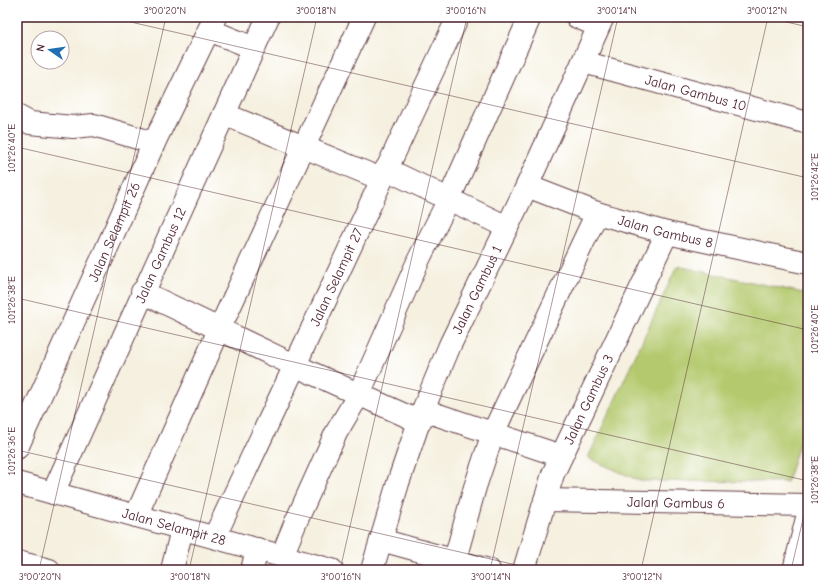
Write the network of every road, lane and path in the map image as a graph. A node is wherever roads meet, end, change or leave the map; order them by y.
1 (268, 17) edge
2 (364, 17) edge
3 (458, 17) edge
4 (530, 17) edge
5 (577, 17) edge
6 (600, 22) edge
7 (212, 23) edge
8 (254, 48) junction
9 (583, 62) junction
10 (224, 114) junction
11 (17, 116) edge
12 (808, 123) edge
13 (154, 143) junction
14 (303, 147) junction
15 (384, 174) junction
16 (527, 186) junction
17 (448, 199) junction
18 (597, 213) junction
19 (507, 227) junction
20 (667, 233) junction
21 (808, 263) edge
22 (142, 292) junction
23 (219, 330) junction
24 (294, 365) junction
25 (359, 394) junction
26 (422, 416) junction
27 (493, 433) junction
28 (17, 448) edge
29 (561, 456) junction
30 (17, 483) edge
31 (53, 493) junction
32 (545, 500) junction
33 (808, 505) edge
34 (808, 514) edge
35 (136, 516) junction
36 (182, 528) junction
37 (215, 536) junction
38 (381, 540) junction
39 (257, 549) junction
40 (282, 556) junction
41 (17, 562) edge
42 (453, 565) edge
43 (49, 570) edge
44 (172, 570) edge
45 (252, 570) edge
46 (332, 570) edge
47 (372, 570) edge
48 (489, 570) edge
49 (524, 570) edge
50 (794, 570) edge

1 - 8 street, Jalan Gambus 12
2 - 14 street
3 - 15 street, Jalan Selampit 27
4 - 17 street
5 - 6 street
6 - 9 street, Jalan Gambus 1
7 - 8 street
7 - 13 street, Jalan Selampit 26
8 - 10 street, Jalan Gambus 12
9 - 12 street, Jalan Gambus 10
9 - 16 street, Jalan Gambus 1
10 - 14 street
10 - 22 street, Jalan Gambus 12
11 - 13 street
13 - 28 street, Jalan Selampit 26
14 - 15 street
14 - 23 street
15 - 17 street
15 - 24 street, Jalan Selampit 27
16 - 18 street, Jalan Gambus 8
16 - 19 street, Jalan Gambus 1
17 - 19 street
17 - 25 street
18 - 20 street, Jalan Gambus 8
18 - 27 street
19 - 26 street, Jalan Gambus 1
20 - 21 street, Jalan Gambus 8
20 - 29 street, Jalan Gambus 3
22 - 23 street
22 - 31 street, Jalan Gambus 12
23 - 24 street
23 - 35 street
24 - 25 street
24 - 37 street, Jalan Selampit 27
25 - 26 street
25 - 40 street
26 - 27 street
26 - 38 street, Jalan Gambus 1
27 - 29 street
27 - 42 street
29 - 32 street, Jalan Gambus 3
30 - 31 street, Jalan Selampit 28
31 - 35 street, Jalan Selampit 28
32 - 33 street, Jalan Gambus 6
32 - 49 street, Jalan Gambus 3
34 - 50 street
35 - 36 street, Jalan Selampit 28
36 - 37 street, Jalan Selampit 28
36 - 44 street
37 - 39 street, Jalan Selampit 28
38 - 42 street
38 - 47 street, Jalan Gambus 1
39 - 40 street, Jalan Selampit 28
39 - 45 street
40 - 46 street, Jalan Selampit 28
41 - 43 street
42 - 48 street

